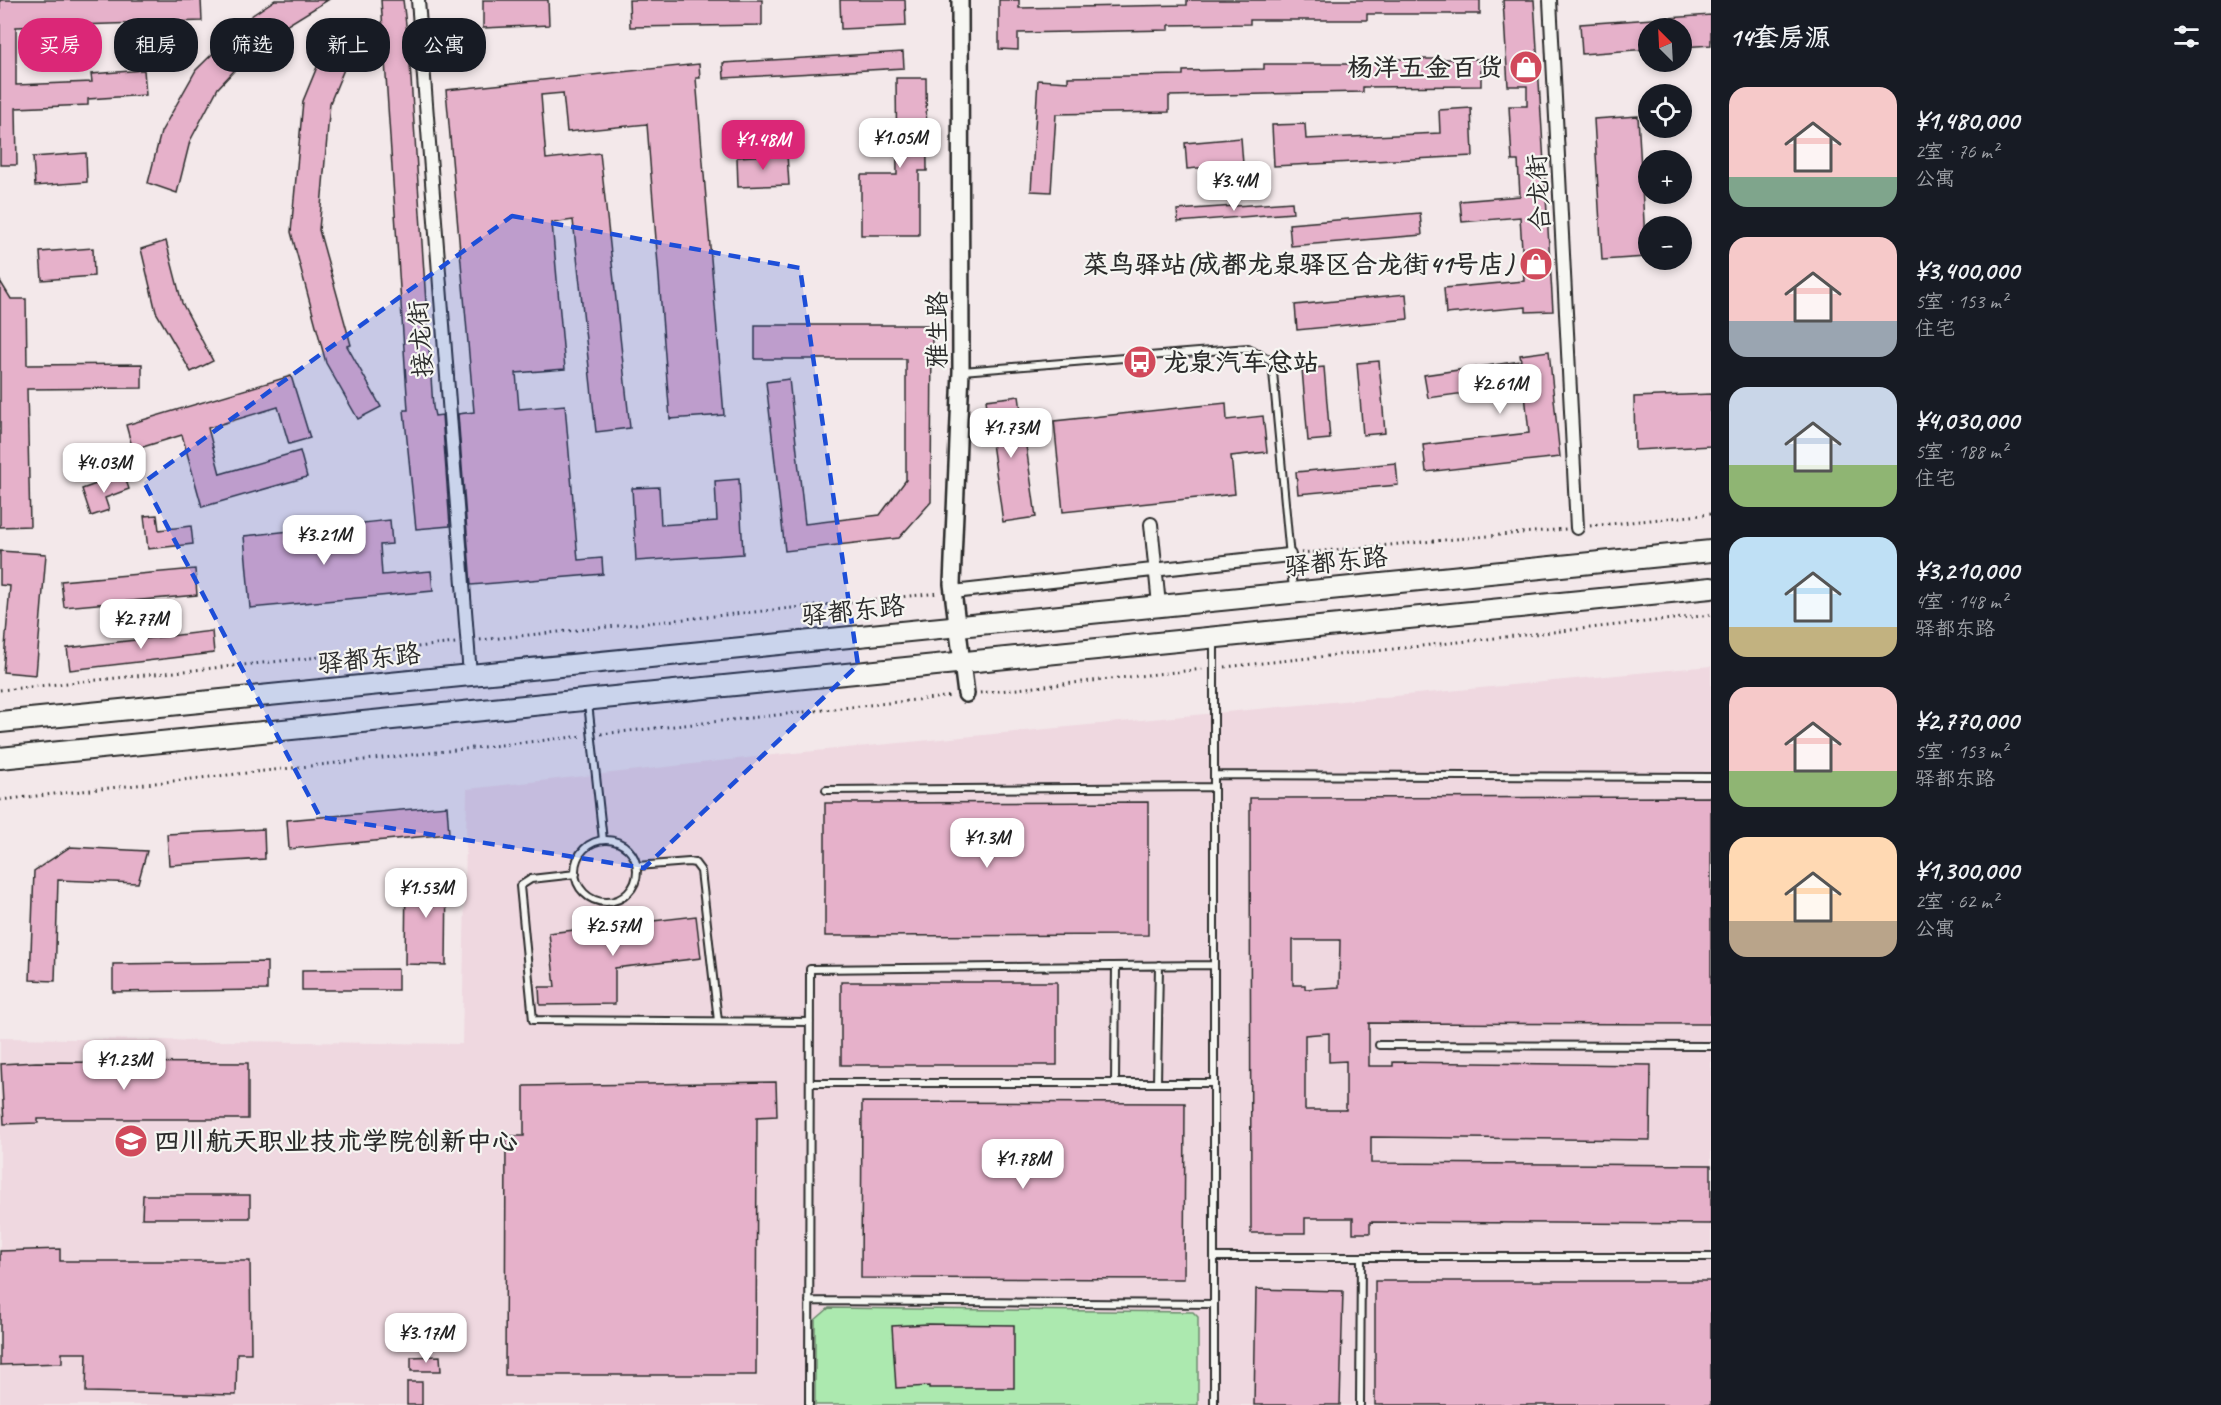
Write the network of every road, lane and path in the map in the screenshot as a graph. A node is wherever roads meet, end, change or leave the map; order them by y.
1 (418, 0) edge
2 (960, 0) edge
3 (1550, 0) edge
4 (961, 371) junction
5 (1711, 514) edge
6 (1151, 524) dead end
7 (1577, 528) junction
8 (1711, 551) edge
9 (1289, 555) junction
10 (1155, 569) junction
11 (1711, 588) edge
12 (953, 592) junction
13 (1293, 593) junction
14 (1159, 605) junction
15 (1711, 615) edge
16 (957, 627) junction
17 (1214, 638) junction
18 (961, 662) junction
19 (1214, 668) junction
20 (470, 675) junction
21 (966, 694) junction
22 (587, 699) junction
23 (0, 722) edge
24 (591, 735) junction
25 (0, 758) edge
26 (1214, 775) junction
27 (1711, 777) edge
28 (1214, 787) junction
29 (826, 790) dead end
30 (0, 800) edge
31 (603, 840) junction
32 (637, 866) junction
33 (576, 874) junction
34 (1159, 965) junction
35 (1214, 965) junction
36 (1116, 966) junction
37 (718, 1021) junction
38 (810, 1022) junction
39 (1379, 1045) dead end
40 (1711, 1046) edge
41 (810, 1083) junction
42 (1115, 1083) junction
43 (1157, 1083) junction
44 (1214, 1083) junction
45 (1214, 1257) junction
46 (1361, 1257) junction
47 (1711, 1257) edge
48 (809, 1301) junction
49 (1214, 1304) junction
50 (809, 1405) edge
51 (1214, 1405) edge
52 (1360, 1405) edge

1 - 20 street, 接龙街
2 - 4 street, 雅生路
3 - 7 street, 合龙街
4 - 9 lane
4 - 12 street, 雅生路
5 - 7 path
6 - 10 street
7 - 9 path
8 - 13 highway, 驿都东路
9 - 10 street
9 - 13 lane
10 - 12 street
10 - 14 street
11 - 17 highway
12 - 16 street, 雅生路
13 - 14 highway, 驿都东路
14 - 16 highway, 驿都东路
15 - 19 path
16 - 18 street, 雅生路
16 - 20 highway, 驿都东路
17 - 18 highway
17 - 19 lane
18 - 21 street, 雅生路
18 - 22 highway
19 - 21 path
19 - 26 lane
20 - 23 highway, 驿都东路
21 - 24 path
22 - 24 lane
22 - 25 highway
24 - 30 path
24 - 31 lane
26 - 27 lane
26 - 28 lane
28 - 29 lane
28 - 35 lane
31 - 32 lane
31 - 33 lane
32 - 33 lane
32 - 37 lane
33 - 37 lane
34 - 35 lane
34 - 36 lane
34 - 43 lane
35 - 44 lane
36 - 38 lane
36 - 42 lane
37 - 38 lane
38 - 41 lane
39 - 40 lane
41 - 42 lane
41 - 48 lane
42 - 43 lane
43 - 44 lane
44 - 45 lane
45 - 46 lane
45 - 49 lane
46 - 47 lane
46 - 52 lane
48 - 49 lane
48 - 50 lane
49 - 51 lane

